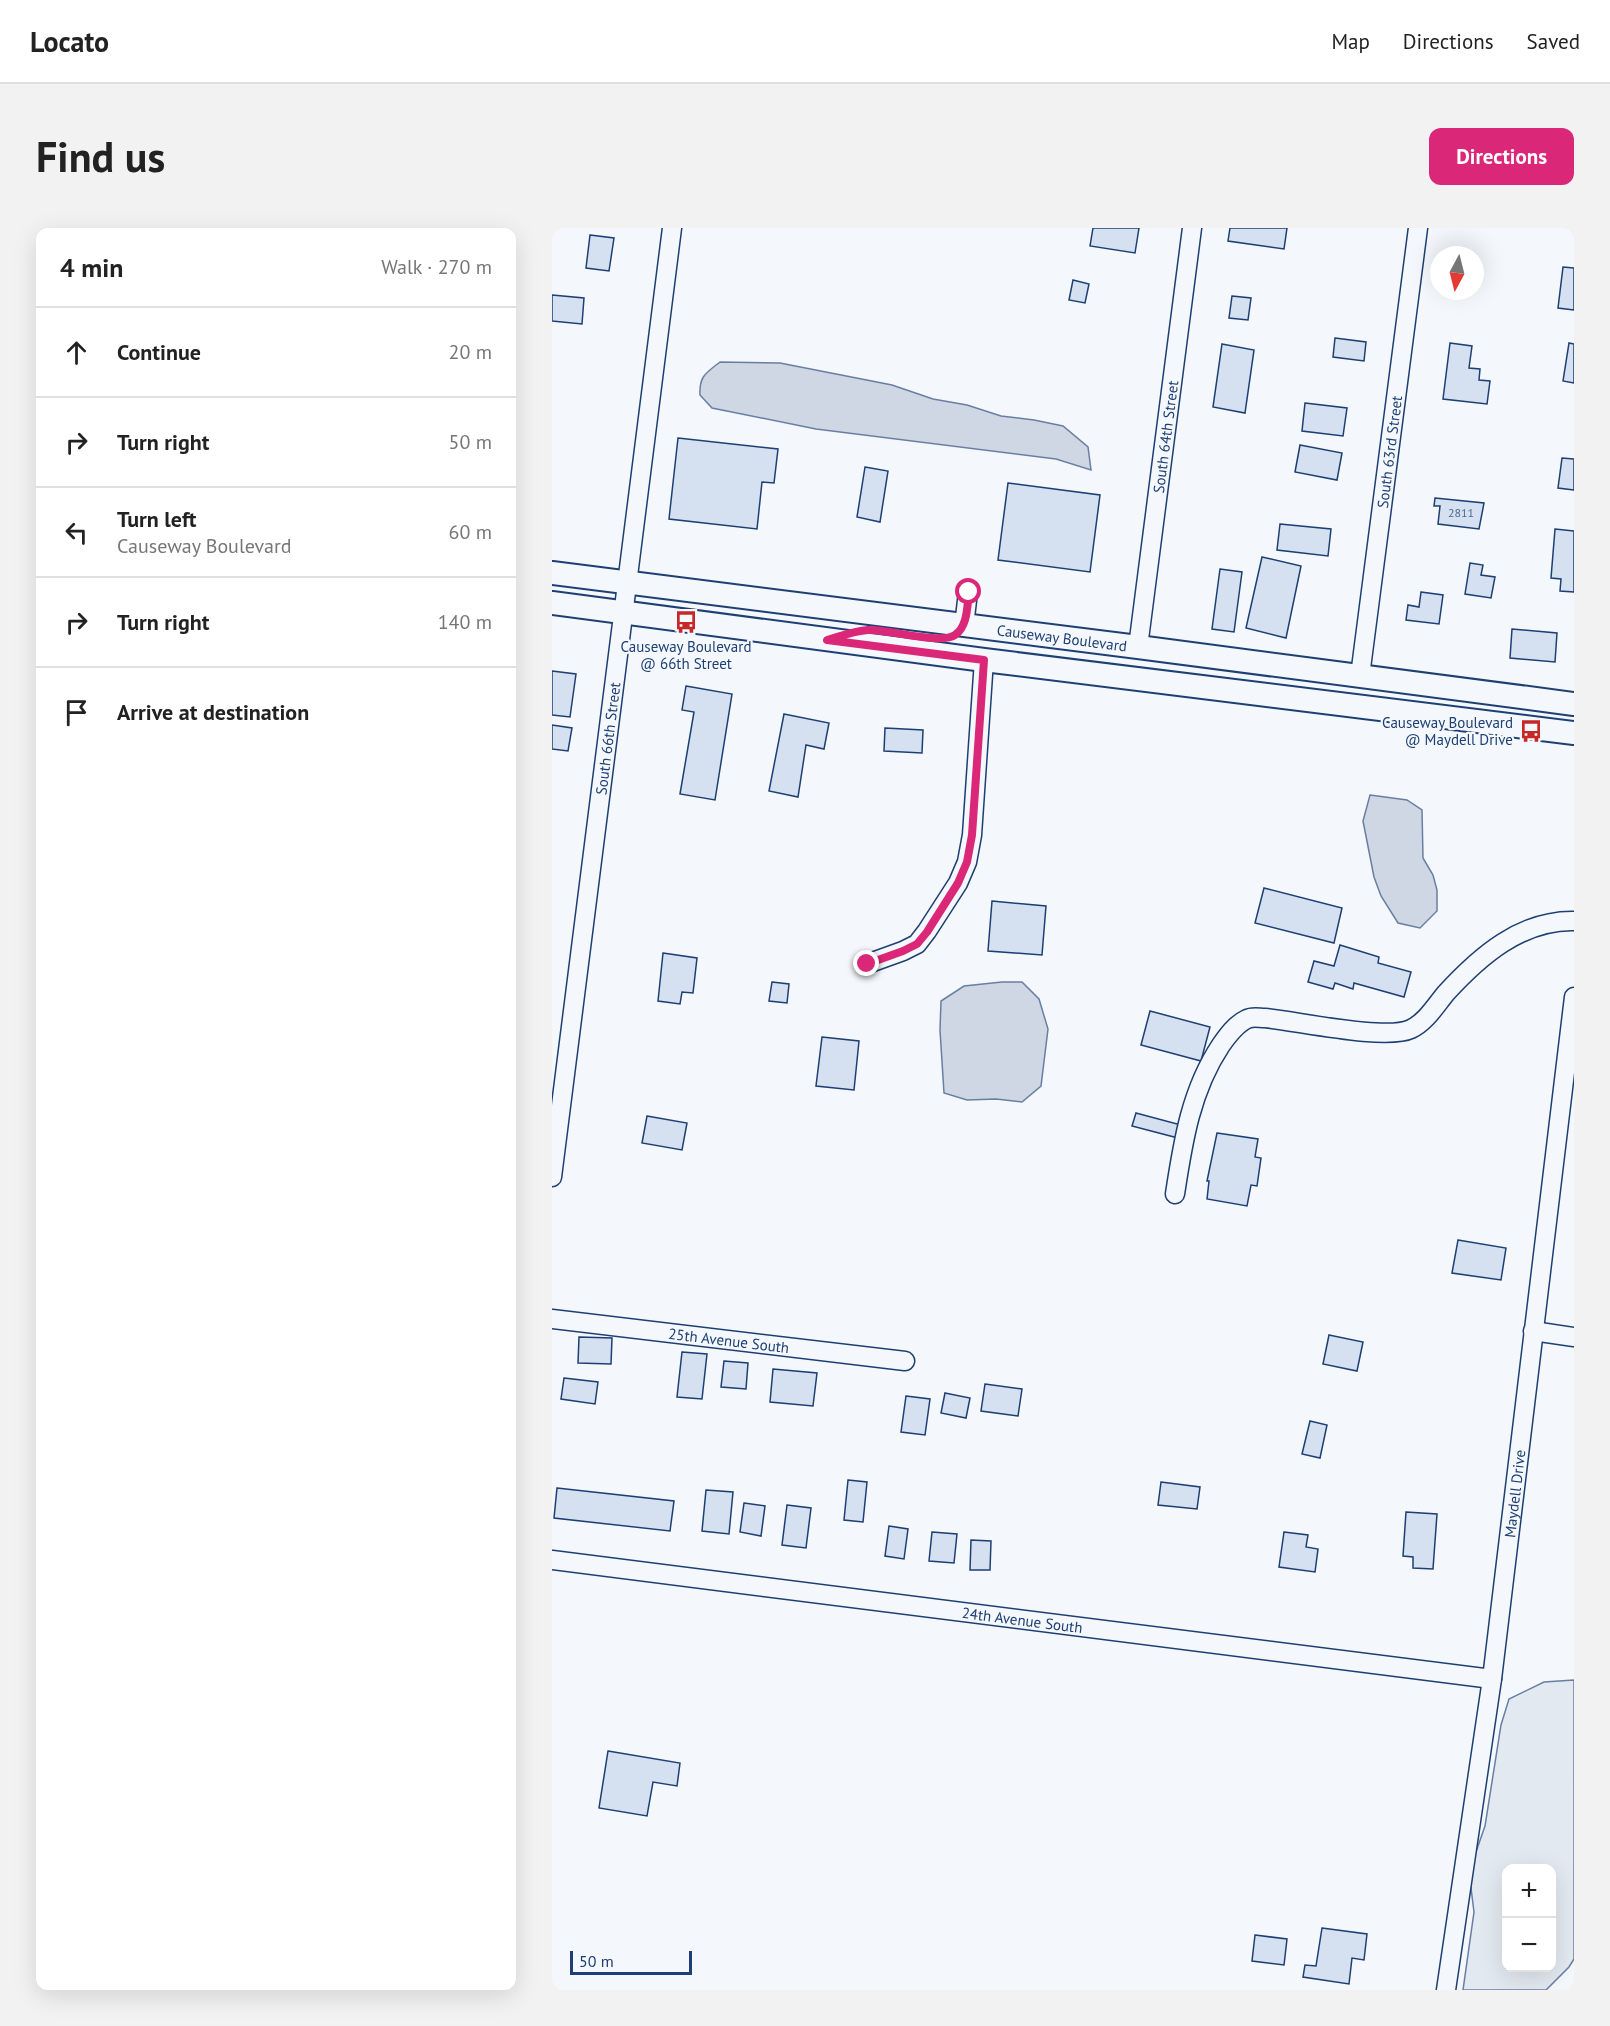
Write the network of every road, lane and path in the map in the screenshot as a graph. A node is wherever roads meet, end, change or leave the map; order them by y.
1 (672, 228) edge
2 (1192, 228) edge
3 (1418, 228) edge
4 (552, 573) edge
5 (627, 583) junction
6 (969, 592) dead end
7 (552, 603) edge
8 (622, 612) junction
9 (964, 626) junction
10 (827, 640) junction
11 (1138, 647) junction
12 (984, 660) junction
13 (1360, 676) junction
14 (1574, 704) edge
15 (1574, 733) edge
16 (1574, 921) edge
17 (867, 964) dead end
18 (1574, 997) edge
19 (552, 1177) edge
20 (1175, 1194) dead end
21 (552, 1319) edge
22 (1533, 1331) junction
23 (1574, 1337) edge
24 (905, 1361) dead end
25 (552, 1560) edge
26 (1492, 1679) junction
27 (1446, 1990) edge

1 - 5 street, South 66th Street
2 - 11 street, South 64th Street
3 - 13 street, South 63rd Street
4 - 5 main road, Causeway Boulevard
5 - 8 street, South 66th Street
5 - 9 main road, Causeway Boulevard
6 - 9 street
7 - 8 main road, Causeway Boulevard
8 - 10 main road, Causeway Boulevard
8 - 19 street, South 66th Street
9 - 10 main road
9 - 11 main road, Causeway Boulevard
10 - 12 main road, Causeway Boulevard
11 - 13 main road, Causeway Boulevard
12 - 15 main road, Causeway Boulevard
12 - 17 street
13 - 14 main road, Causeway Boulevard
16 - 20 street
18 - 22 street, Maydell Drive
21 - 24 street, 25th Avenue South
22 - 23 street
22 - 26 street, Maydell Drive
25 - 26 street, 24th Avenue South
26 - 27 street, Maydell Drive

